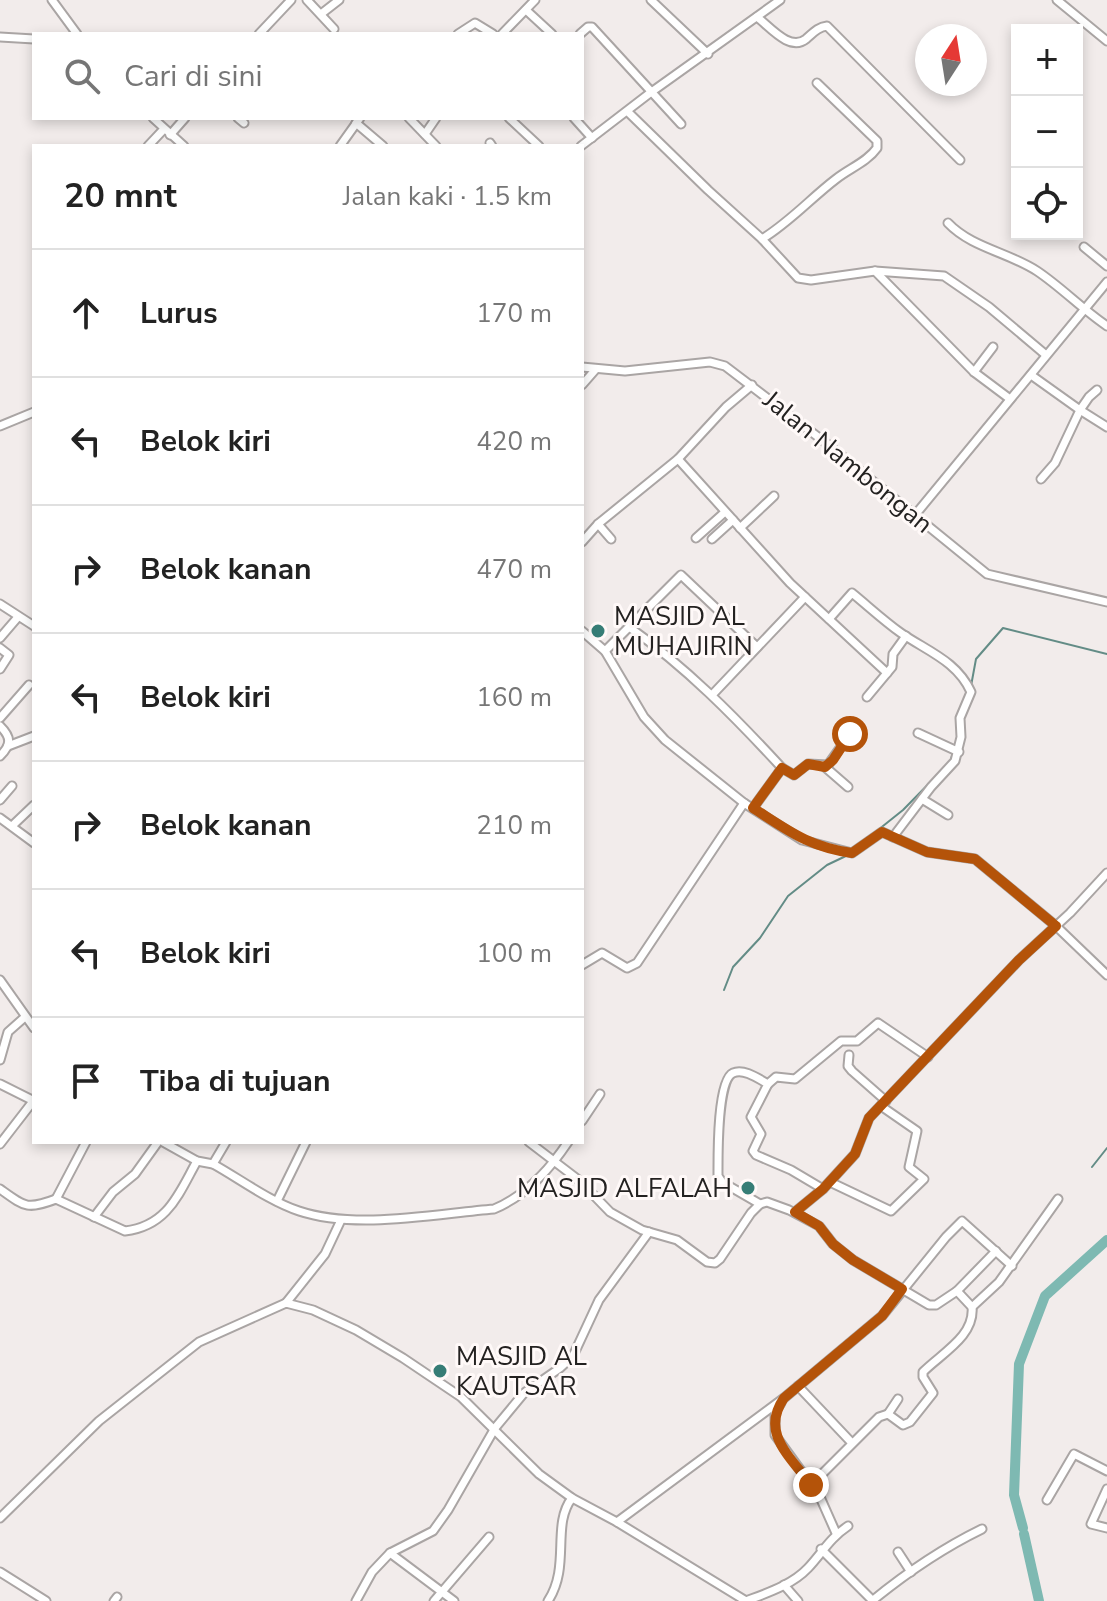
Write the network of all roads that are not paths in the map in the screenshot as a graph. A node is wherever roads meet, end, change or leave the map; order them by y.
1 (52, 0) edge
2 (291, 0) edge
3 (307, 0) edge
4 (339, 0) edge
5 (535, 0) edge
6 (651, 0) edge
7 (1057, 0) edge
8 (777, 1) edge
9 (526, 10) junction
10 (321, 14) junction
11 (757, 17) junction
12 (266, 26) junction
13 (334, 29) dead end
14 (76, 32) edge
15 (261, 32) edge
16 (273, 32) edge
17 (461, 32) edge
18 (489, 32) edge
19 (504, 32) edge
20 (550, 32) edge
21 (582, 32) edge
22 (0, 37) edge
23 (32, 39) edge
24 (1107, 41) edge
25 (708, 54) junction
26 (817, 83) dead end
27 (650, 93) junction
28 (628, 112) junction
29 (155, 120) edge
30 (182, 120) edge
31 (358, 120) edge
32 (411, 120) edge
33 (435, 120) edge
34 (511, 120) edge
35 (576, 120) edge
36 (681, 124) dead end
37 (167, 132) junction
38 (425, 134) junction
39 (592, 138) junction
40 (151, 144) edge
41 (182, 144) edge
42 (341, 144) edge
43 (381, 144) edge
44 (434, 144) edge
45 (537, 144) edge
46 (584, 144) edge
47 (960, 160) dead end
48 (948, 223) dead end
49 (762, 239) junction
50 (1084, 247) dead end
51 (1107, 266) edge
52 (875, 271) junction
53 (1107, 282) edge
54 (1083, 310) junction
55 (1107, 326) edge
56 (993, 347) dead end
57 (1046, 355) junction
58 (584, 367) edge
59 (596, 369) junction
60 (974, 372) junction
61 (1031, 375) junction
62 (584, 383) edge
63 (752, 385) junction
64 (1097, 390) dead end
65 (1010, 399) junction
66 (1080, 410) junction
67 (32, 413) edge
68 (0, 426) edge
69 (1107, 427) edge
70 (678, 459) junction
71 (1041, 479) dead end
72 (774, 496) dead end
73 (725, 512) junction
74 (915, 515) junction
75 (733, 520) junction
76 (598, 524) junction
77 (740, 528) junction
78 (696, 538) dead end
79 (611, 539) dead end
80 (712, 539) dead end
81 (584, 540) edge
82 (805, 597) junction
83 (1107, 602) edge
84 (0, 604) edge
85 (18, 617) junction
86 (829, 619) junction
87 (32, 625) edge
88 (629, 627) junction
89 (584, 633) edge
90 (906, 636) junction
91 (0, 638) edge
92 (757, 647) junction
93 (0, 648) edge
94 (605, 651) junction
95 (0, 669) edge
96 (887, 673) junction
97 (29, 685) dead end
98 (712, 695) junction
99 (867, 697) dead end
100 (0, 718) edge
101 (0, 726) edge
102 (918, 733) dead end
103 (850, 734) dead end
104 (32, 737) edge
105 (8, 746) junction
106 (959, 752) junction
107 (0, 756) edge
108 (825, 767) junction
109 (782, 768) junction
110 (12, 786) dead end
111 (848, 787) dead end
112 (922, 799) junction
113 (0, 800) edge
114 (744, 803) junction
115 (32, 807) edge
116 (753, 808) junction
117 (948, 815) dead end
118 (0, 818) edge
119 (12, 826) junction
120 (893, 837) junction
121 (32, 841) edge
122 (1107, 873) edge
123 (1056, 926) junction
124 (584, 964) edge
125 (1107, 975) edge
126 (0, 980) edge
127 (25, 1017) junction
128 (32, 1026) edge
129 (849, 1055) dead end
130 (928, 1057) junction
131 (0, 1060) edge
132 (0, 1084) edge
133 (768, 1084) junction
134 (600, 1094) dead end
135 (32, 1099) edge
136 (32, 1103) edge
137 (884, 1103) junction
138 (584, 1118) edge
139 (0, 1144) edge
140 (85, 1144) edge
141 (158, 1144) edge
142 (164, 1144) edge
143 (225, 1144) edge
144 (305, 1144) edge
145 (532, 1144) edge
146 (567, 1144) edge
147 (197, 1161) junction
148 (554, 1161) junction
149 (213, 1164) junction
150 (830, 1182) junction
151 (0, 1189) edge
152 (823, 1189) junction
153 (56, 1199) junction
154 (1058, 1199) dead end
155 (277, 1201) junction
156 (760, 1204) junction
157 (795, 1212) junction
158 (94, 1217) junction
159 (341, 1220) junction
160 (649, 1232) junction
161 (996, 1251) junction
162 (1012, 1266) junction
163 (902, 1289) junction
164 (957, 1291) junction
165 (286, 1303) junction
166 (972, 1307) junction
167 (798, 1386) junction
168 (784, 1398) junction
169 (898, 1399) dead end
170 (888, 1414) junction
171 (495, 1428) junction
172 (851, 1442) junction
173 (1107, 1471) edge
174 (811, 1485) junction
175 (1107, 1489) edge
176 (572, 1498) junction
177 (1047, 1500) dead end
178 (0, 1518) edge
179 (617, 1522) junction
180 (848, 1526) dead end
181 (1107, 1528) edge
182 (982, 1529) dead end
183 (836, 1533) junction
184 (489, 1537) dead end
185 (821, 1549) junction
186 (898, 1552) dead end
187 (390, 1553) junction
188 (0, 1572) edge
189 (911, 1572) junction
190 (784, 1585) junction
191 (442, 1592) junction
192 (46, 1601) edge
193 (356, 1601) edge
194 (434, 1601) edge
195 (454, 1601) edge
196 (548, 1601) edge
197 (746, 1601) edge
198 (798, 1601) edge
199 (872, 1601) edge

1 - 14 street
2 - 12 street
3 - 10 street
4 - 10 street
5 - 9 street
6 - 25 street
7 - 24 street
8 - 11 street
9 - 19 street
9 - 20 street
10 - 13 street
11 - 25 street
11 - 47 street
12 - 15 street
12 - 16 street
17 - 18 street
21 - 27 street
22 - 23 street
25 - 27 street
26 - 49 street
27 - 28 street
27 - 36 street
28 - 39 street
28 - 49 street
29 - 37 street
30 - 37 street
31 - 42 street
31 - 43 street
32 - 38 street
33 - 38 street
34 - 45 street
35 - 39 street
37 - 40 street
37 - 41 street
38 - 44 street
39 - 46 street
48 - 54 street
49 - 52 street
50 - 51 street
52 - 57 street
52 - 60 street
53 - 54 street
54 - 55 street
54 - 57 street
56 - 60 street
57 - 61 street
58 - 59 street, Jalan Nambongan
59 - 62 street
59 - 63 street, Jalan Nambongan
60 - 65 street
61 - 65 street
61 - 66 street
63 - 70 street
63 - 74 street, Jalan Nambongan
64 - 66 street
65 - 74 street
66 - 69 street
66 - 71 street
67 - 68 street
70 - 73 street
70 - 76 street
72 - 77 street
73 - 75 street
73 - 78 street
74 - 83 street, Jalan Nambongan
75 - 77 street
75 - 80 street
76 - 79 street
76 - 81 street
77 - 82 street
82 - 86 street
82 - 92 street
84 - 85 street
85 - 87 street
85 - 91 street
86 - 90 street
86 - 96 street
88 - 92 street
88 - 94 street
88 - 98 street
89 - 94 street
90 - 96 street
90 - 106 street
92 - 98 street
93 - 95 street
94 - 114 street
96 - 99 street
97 - 100 street
98 - 109 street
101 - 105 street
102 - 106 street
103 - 108 street
104 - 105 street
105 - 107 street
106 - 112 street
108 - 109 street
108 - 111 street
109 - 116 street
110 - 113 street
112 - 117 street
112 - 120 street
114 - 116 street
114 - 124 street
115 - 119 street
116 - 120 street
118 - 119 street
119 - 121 street
120 - 123 street
122 - 123 street
123 - 125 street
123 - 130 street
126 - 127 street
127 - 128 street
127 - 131 street
129 - 137 street
130 - 133 street
130 - 137 street
132 - 135 street
133 - 152 street
133 - 156 street
134 - 138 street
136 - 139 street
137 - 150 street
137 - 150 street
140 - 153 street
141 - 158 street
142 - 147 street
143 - 149 street
144 - 155 street
145 - 148 street
146 - 148 street
147 - 149 street
147 - 158 street
148 - 159 street
148 - 160 street
149 - 155 street
150 - 152 street
151 - 153 street
152 - 157 street
153 - 158 street
154 - 162 street
155 - 159 street
156 - 157 street
156 - 160 street
157 - 163 street
159 - 165 street
160 - 171 street
161 - 162 street
161 - 163 street
161 - 164 street
162 - 166 street
163 - 164 street
163 - 167 street
164 - 166 street
165 - 171 street
165 - 178 street
166 - 170 street
167 - 168 street
167 - 172 street
168 - 174 street
168 - 179 street
169 - 170 street
170 - 172 street
171 - 176 street
171 - 187 street
172 - 174 street
173 - 177 street
174 - 183 street
175 - 181 street
176 - 179 street
176 - 196 street
179 - 197 street
180 - 183 street
182 - 189 street
183 - 185 street
184 - 191 street
185 - 190 street
185 - 199 street
186 - 189 street
187 - 191 street
187 - 193 street
188 - 192 street
189 - 199 street
190 - 197 street
190 - 198 street
191 - 194 street
191 - 195 street

